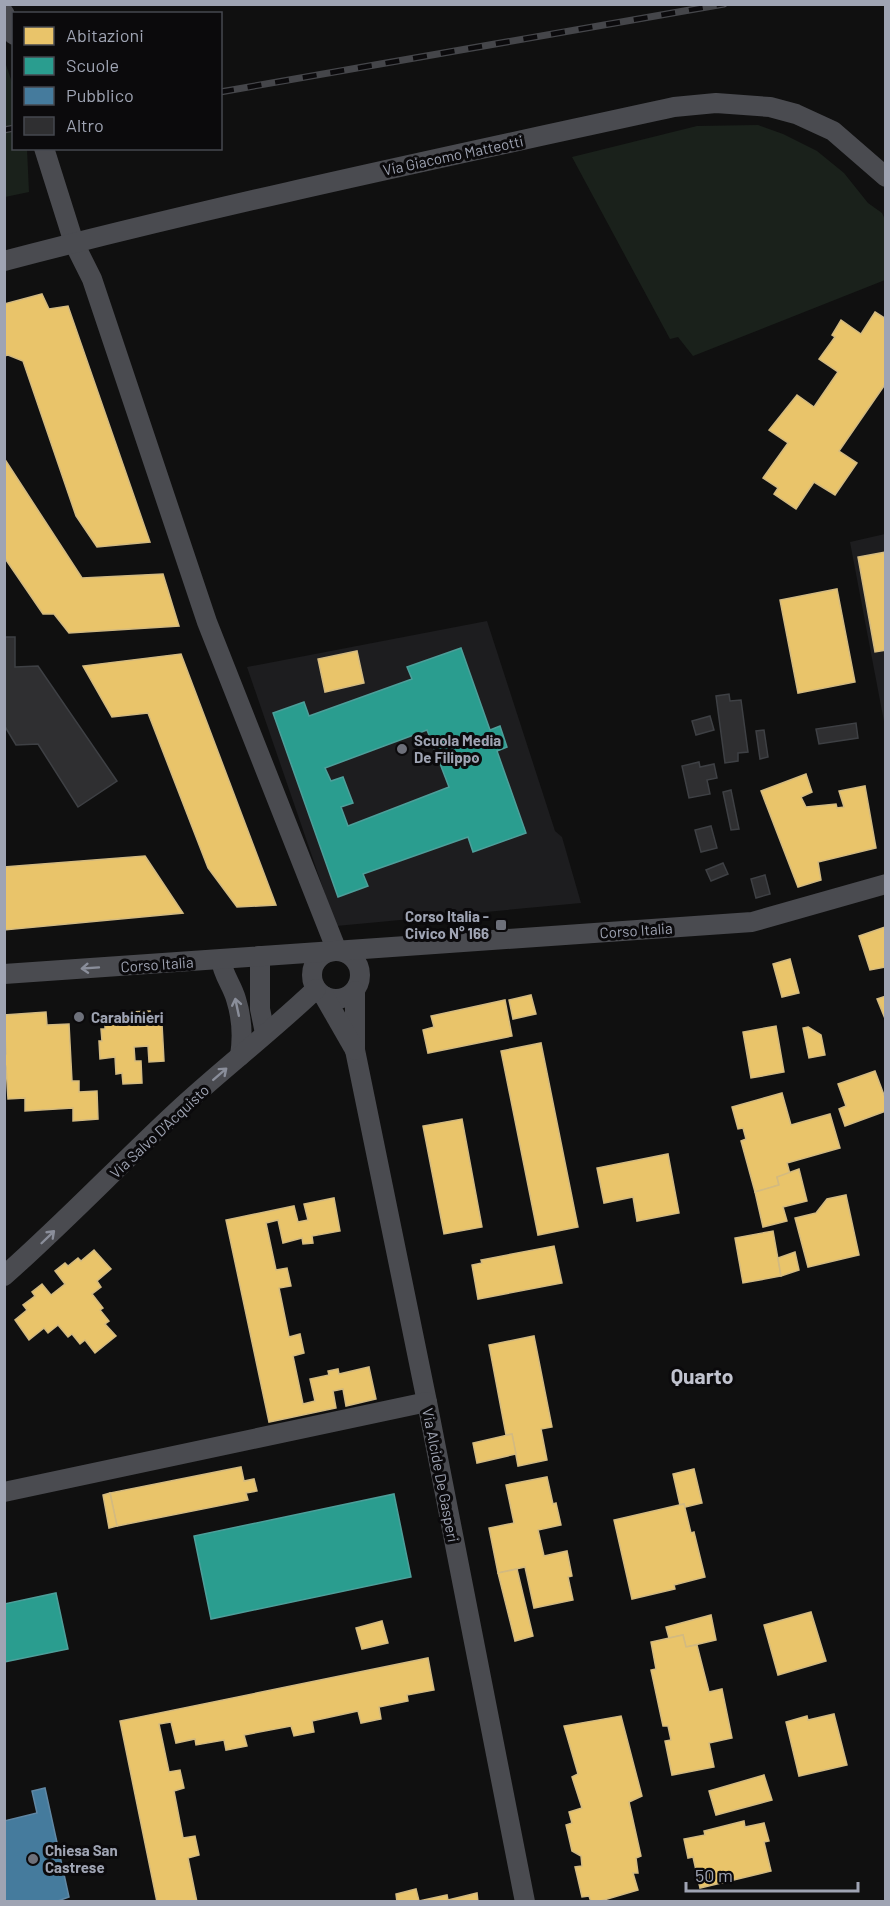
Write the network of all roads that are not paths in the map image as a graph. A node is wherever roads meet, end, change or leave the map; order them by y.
1 (4, 13) edge
2 (12, 31) edge
3 (45, 150) edge
4 (885, 177) edge
5 (74, 243) junction
6 (4, 261) edge
7 (885, 884) edge
8 (381, 948) junction
9 (337, 951) junction
10 (260, 956) junction
11 (221, 960) junction
12 (361, 971) junction
13 (4, 974) edge
14 (355, 991) junction
15 (320, 993) junction
16 (266, 1033) junction
17 (355, 1050) junction
18 (240, 1056) junction
19 (4, 1276) edge
20 (427, 1402) junction
21 (4, 1492) edge
22 (525, 1902) edge

1 - 2 street
3 - 5 street
4 - 5 street, Via Giacomo Matteotti
5 - 6 street, Via Giacomo Matteotti
5 - 9 street
7 - 8 street, Corso Italia
8 - 9 street, Corso Italia
8 - 12 street
9 - 10 street, Corso Italia
9 - 12 street
9 - 15 street
10 - 11 street, Corso Italia
10 - 16 street
11 -> 13 street, Corso Italia
18 -> 11 street
12 - 14 street
14 - 15 street
14 - 17 street, Via Alcide De Gasperi
15 - 16 street, Via Salvo D'Acquisto
15 - 17 street, Via Alcide De Gasperi
16 - 18 street, Via Salvo D'Acquisto
17 - 20 street, Via Alcide De Gasperi
19 -> 18 street, Via Salvo D'Acquisto
20 - 21 street
20 - 22 street, Via Alcide De Gasperi

